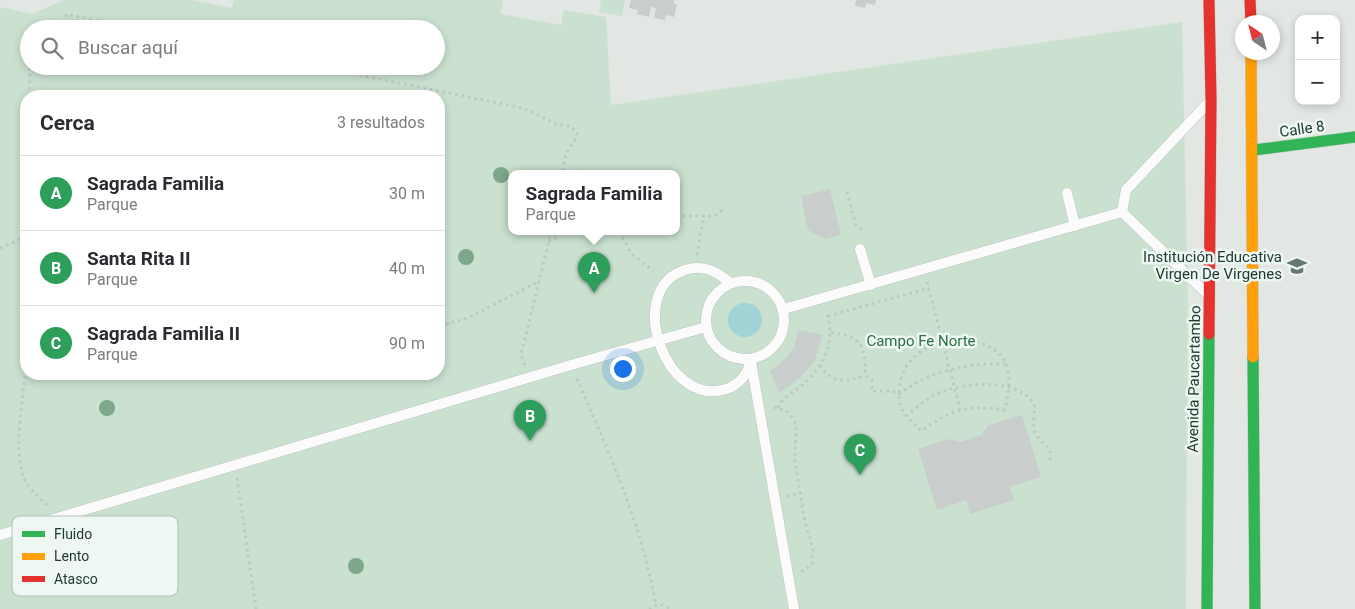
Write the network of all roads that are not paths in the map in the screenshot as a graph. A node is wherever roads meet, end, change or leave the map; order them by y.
1 (1208, 0) edge
2 (1250, 0) edge
3 (1251, 15) edge
4 (1252, 60) edge
5 (1212, 100) junction
6 (1355, 137) edge
7 (1254, 150) junction
8 (1067, 193) dead end
9 (1122, 212) junction
10 (1075, 226) junction
11 (860, 249) dead end
12 (730, 283) junction
13 (870, 285) junction
14 (1210, 297) junction
15 (784, 310) junction
16 (706, 327) junction
17 (659, 340) junction
18 (750, 359) junction
19 (66, 516) edge
20 (794, 609) edge
21 (1207, 609) edge
22 (1255, 609) edge

1 - 5 main road, Avenida Paucartambo
2 - 3 main road
4 - 7 main road
5 - 9 lane
5 - 14 main road, Avenida Paucartambo
6 - 7 main road, Calle 8
7 - 22 main road
8 - 10 lane
9 - 10 lane
9 - 14 lane
10 - 13 lane
11 - 13 lane
12 - 15 lane
12 - 16 lane
12 - 17 lane
13 - 15 lane
14 - 21 main road, Avenida Paucartambo
15 - 18 lane
16 - 17 lane
16 - 18 lane
17 - 18 lane
17 - 19 lane
18 - 20 lane

